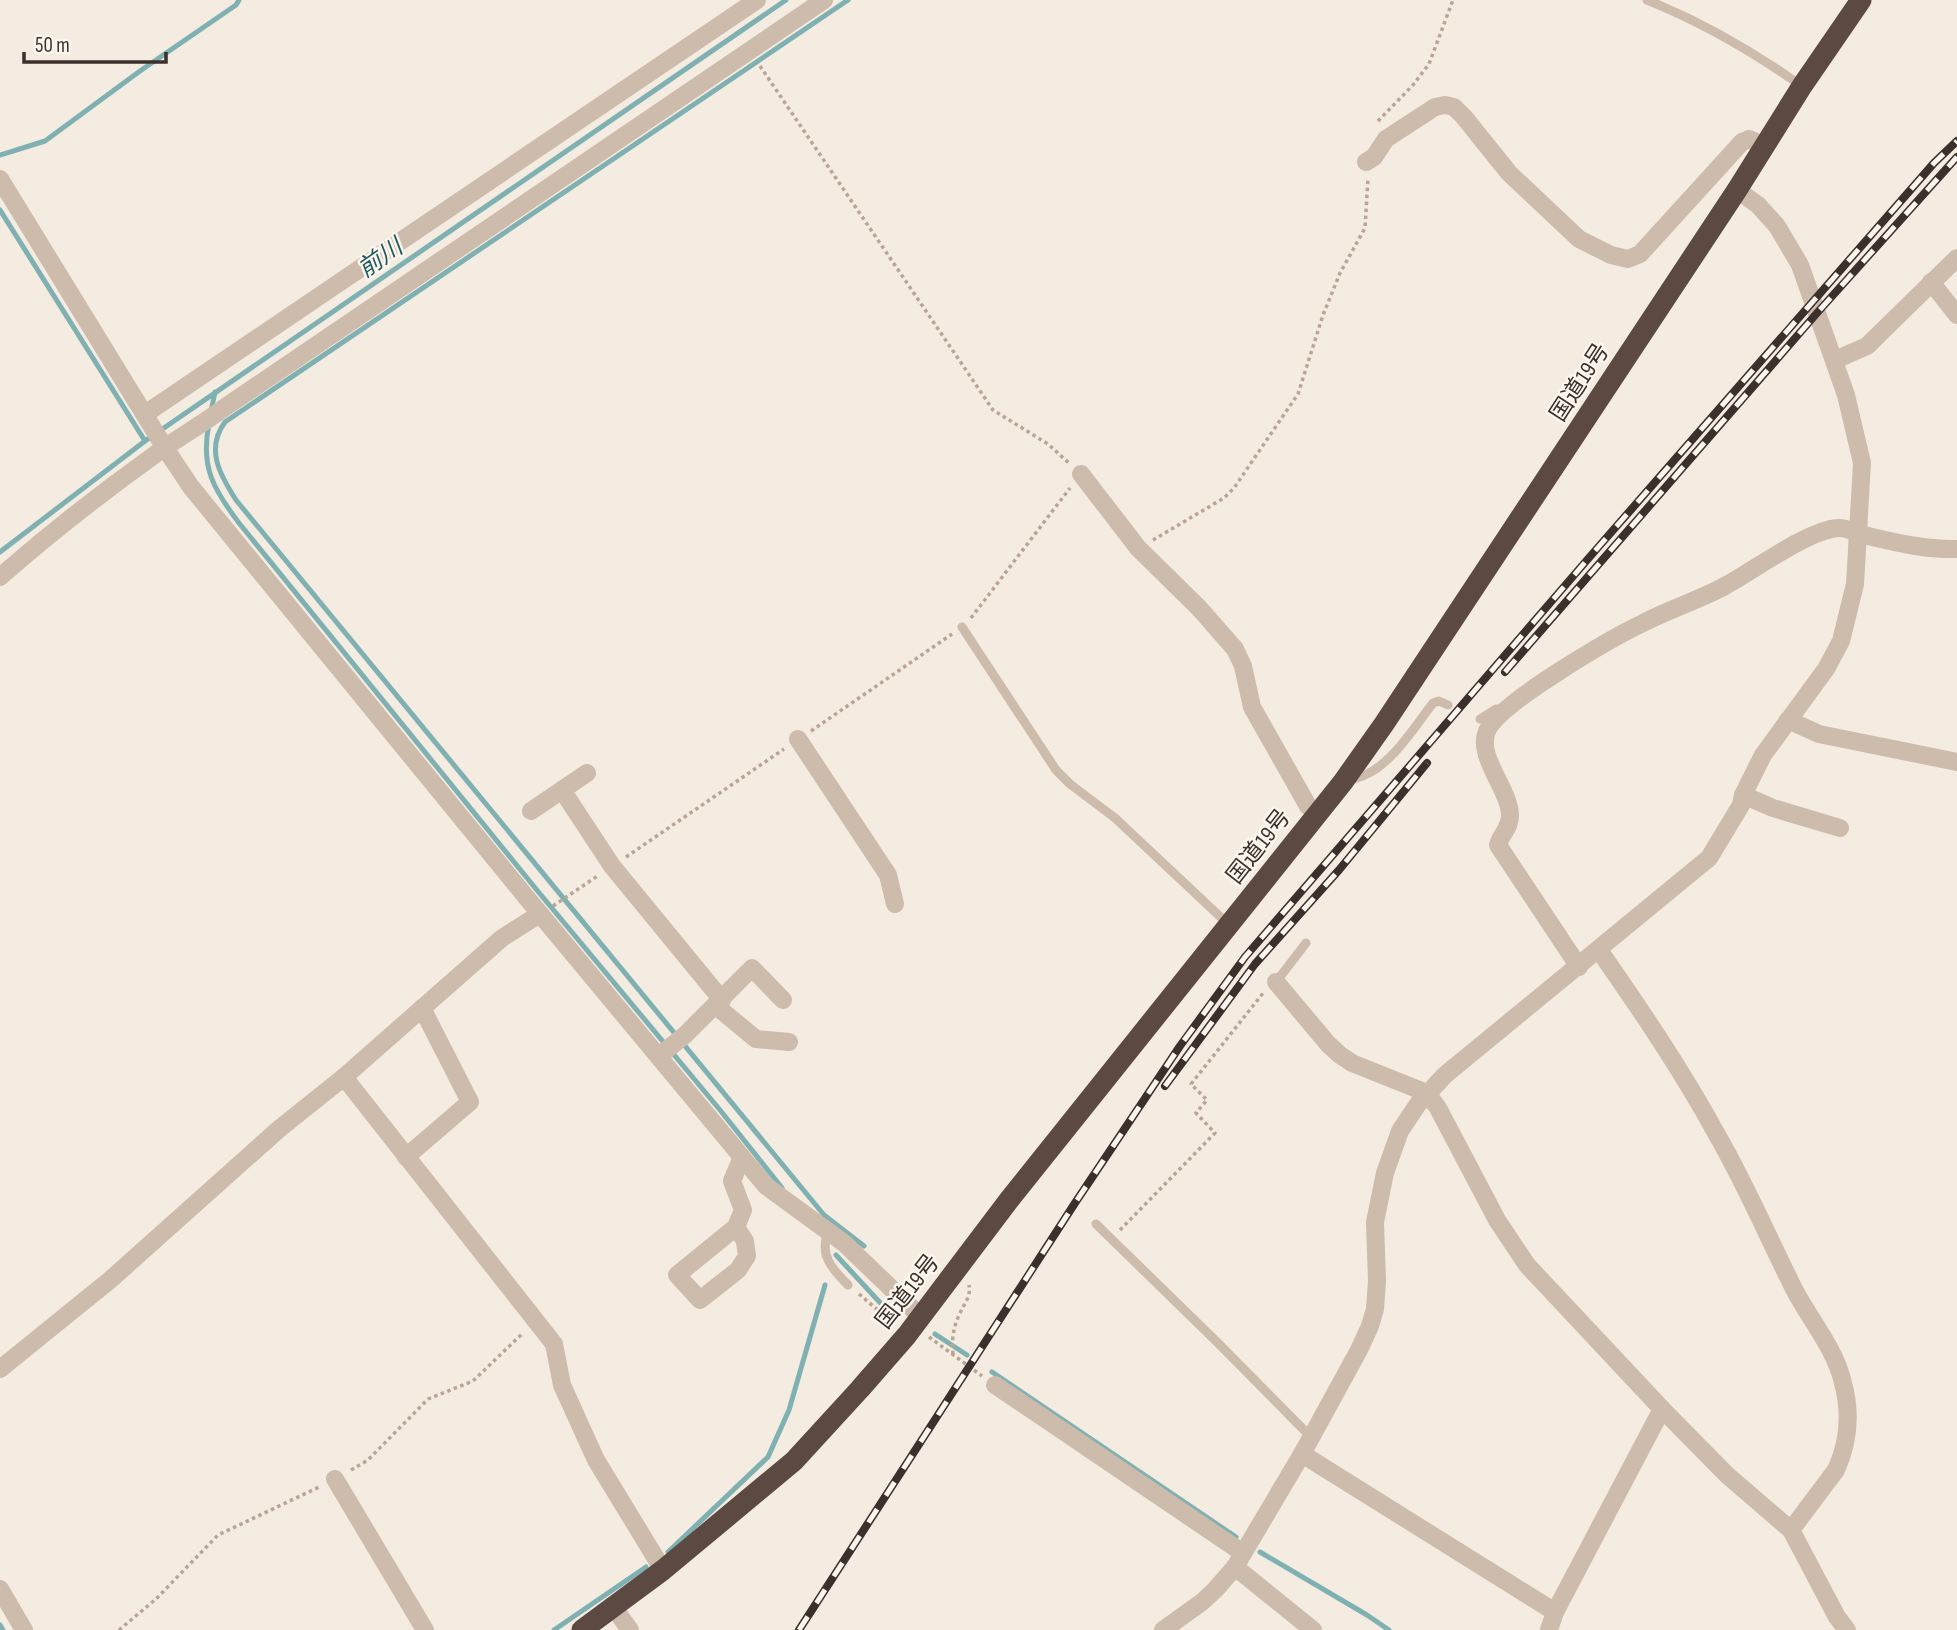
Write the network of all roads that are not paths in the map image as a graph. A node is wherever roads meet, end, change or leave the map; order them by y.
1 (757, 0) edge
2 (824, 0) edge
3 (1647, 0) edge
4 (1861, 0) edge
5 (1802, 86) junction
6 (1764, 146) junction
7 (1366, 162) road end
8 (0, 179) edge
9 (1737, 190) junction
10 (1957, 258) edge
11 (1931, 282) junction
12 (1957, 315) edge
13 (1835, 360) junction
14 (147, 419) junction
15 (163, 444) junction
16 (1081, 474) road end
17 (1857, 533) junction
18 (1957, 549) edge
19 (0, 577) edge
20 (962, 627) road end
21 (1528, 692) junction
22 (1448, 705) dead end
23 (1480, 719) dead end
24 (1788, 720) junction
25 (798, 739) road end
26 (1957, 762) edge
27 (587, 774) dead end
28 (1343, 782) junction
29 (562, 790) junction
30 (1744, 795) junction
31 (531, 811) dead end
32 (1317, 814) junction
33 (1840, 828) dead end
34 (895, 904) dead end
35 (540, 915) junction
36 (1230, 925) junction
37 (1307, 943) dead end
38 (1599, 950) junction
39 (1578, 967) junction
40 (1276, 982) joint
41 (783, 1000) dead end
42 (719, 1003) junction
43 (422, 1008) junction
44 (789, 1042) dead end
45 (659, 1056) junction
46 (344, 1077) junction
47 (1427, 1093) junction
48 (407, 1157) junction
49 (742, 1157) junction
50 (1096, 1224) dead end
51 (736, 1227) dead end
52 (829, 1231) junction
53 (848, 1285) road end
54 (924, 1326) junction
55 (0, 1369) edge
56 (1001, 1394) road end
57 (1662, 1409) junction
58 (1311, 1436) junction
59 (1302, 1454) junction
60 (335, 1479) dead end
61 (1791, 1531) junction
62 (1239, 1560) junction
63 (663, 1570) junction
64 (0, 1589) edge
65 (614, 1608) junction
66 (1555, 1612) junction
67 (24, 1630) edge
68 (425, 1630) edge
69 (582, 1630) edge
70 (631, 1630) edge
71 (1163, 1630) edge
72 (1313, 1630) edge
73 (1549, 1630) edge
74 (1847, 1630) edge

1 - 14 street
2 - 15 street
3 - 5 lane
4 - 5 highway, 国道19号
5 - 6 highway, 国道19号
6 - 7 street
6 - 9 highway, 国道19号
8 - 14 street
9 - 13 street
9 - 28 highway, 国道19号
10 - 11 street
11 - 12 street
11 - 13 street
13 - 17 street
14 - 15 street
15 - 19 street
15 - 35 street
16 - 32 street
17 - 18 street
17 - 21 street
17 - 24 street
20 - 36 lane
21 - 23 lane
21 - 39 street
22 - 28 lane
24 - 26 street
24 - 30 street
25 - 34 street
27 - 29 street
28 - 32 highway, 国道19号
29 - 31 street
29 - 42 street
30 - 33 street
30 - 38 street
32 - 36 highway, 国道19号
35 - 43 street
35 - 45 street
36 - 54 highway, 国道19号
37 - 40 lane
38 - 39 street
38 - 61 street
39 - 47 street
40 - 47 street
41 - 42 street
42 - 44 street
42 - 45 street
43 - 46 street
43 - 48 street
45 - 49 street
46 - 48 street
46 - 55 street
47 - 57 street
47 - 58 street
48 - 63 street
49 - 51 street
49 - 52 street
50 - 58 lane
52 - 53 lane
52 - 54 street
54 - 63 highway, 国道19号
56 - 62 street
57 - 61 street
57 - 66 street
58 - 59 street
59 - 62 street
59 - 66 street
60 - 68 street
61 - 74 street
62 - 71 street
62 - 72 street
63 - 65 highway, 国道19号
64 - 67 street
65 - 69 highway, 国道19号
65 - 70 street
66 - 73 street

